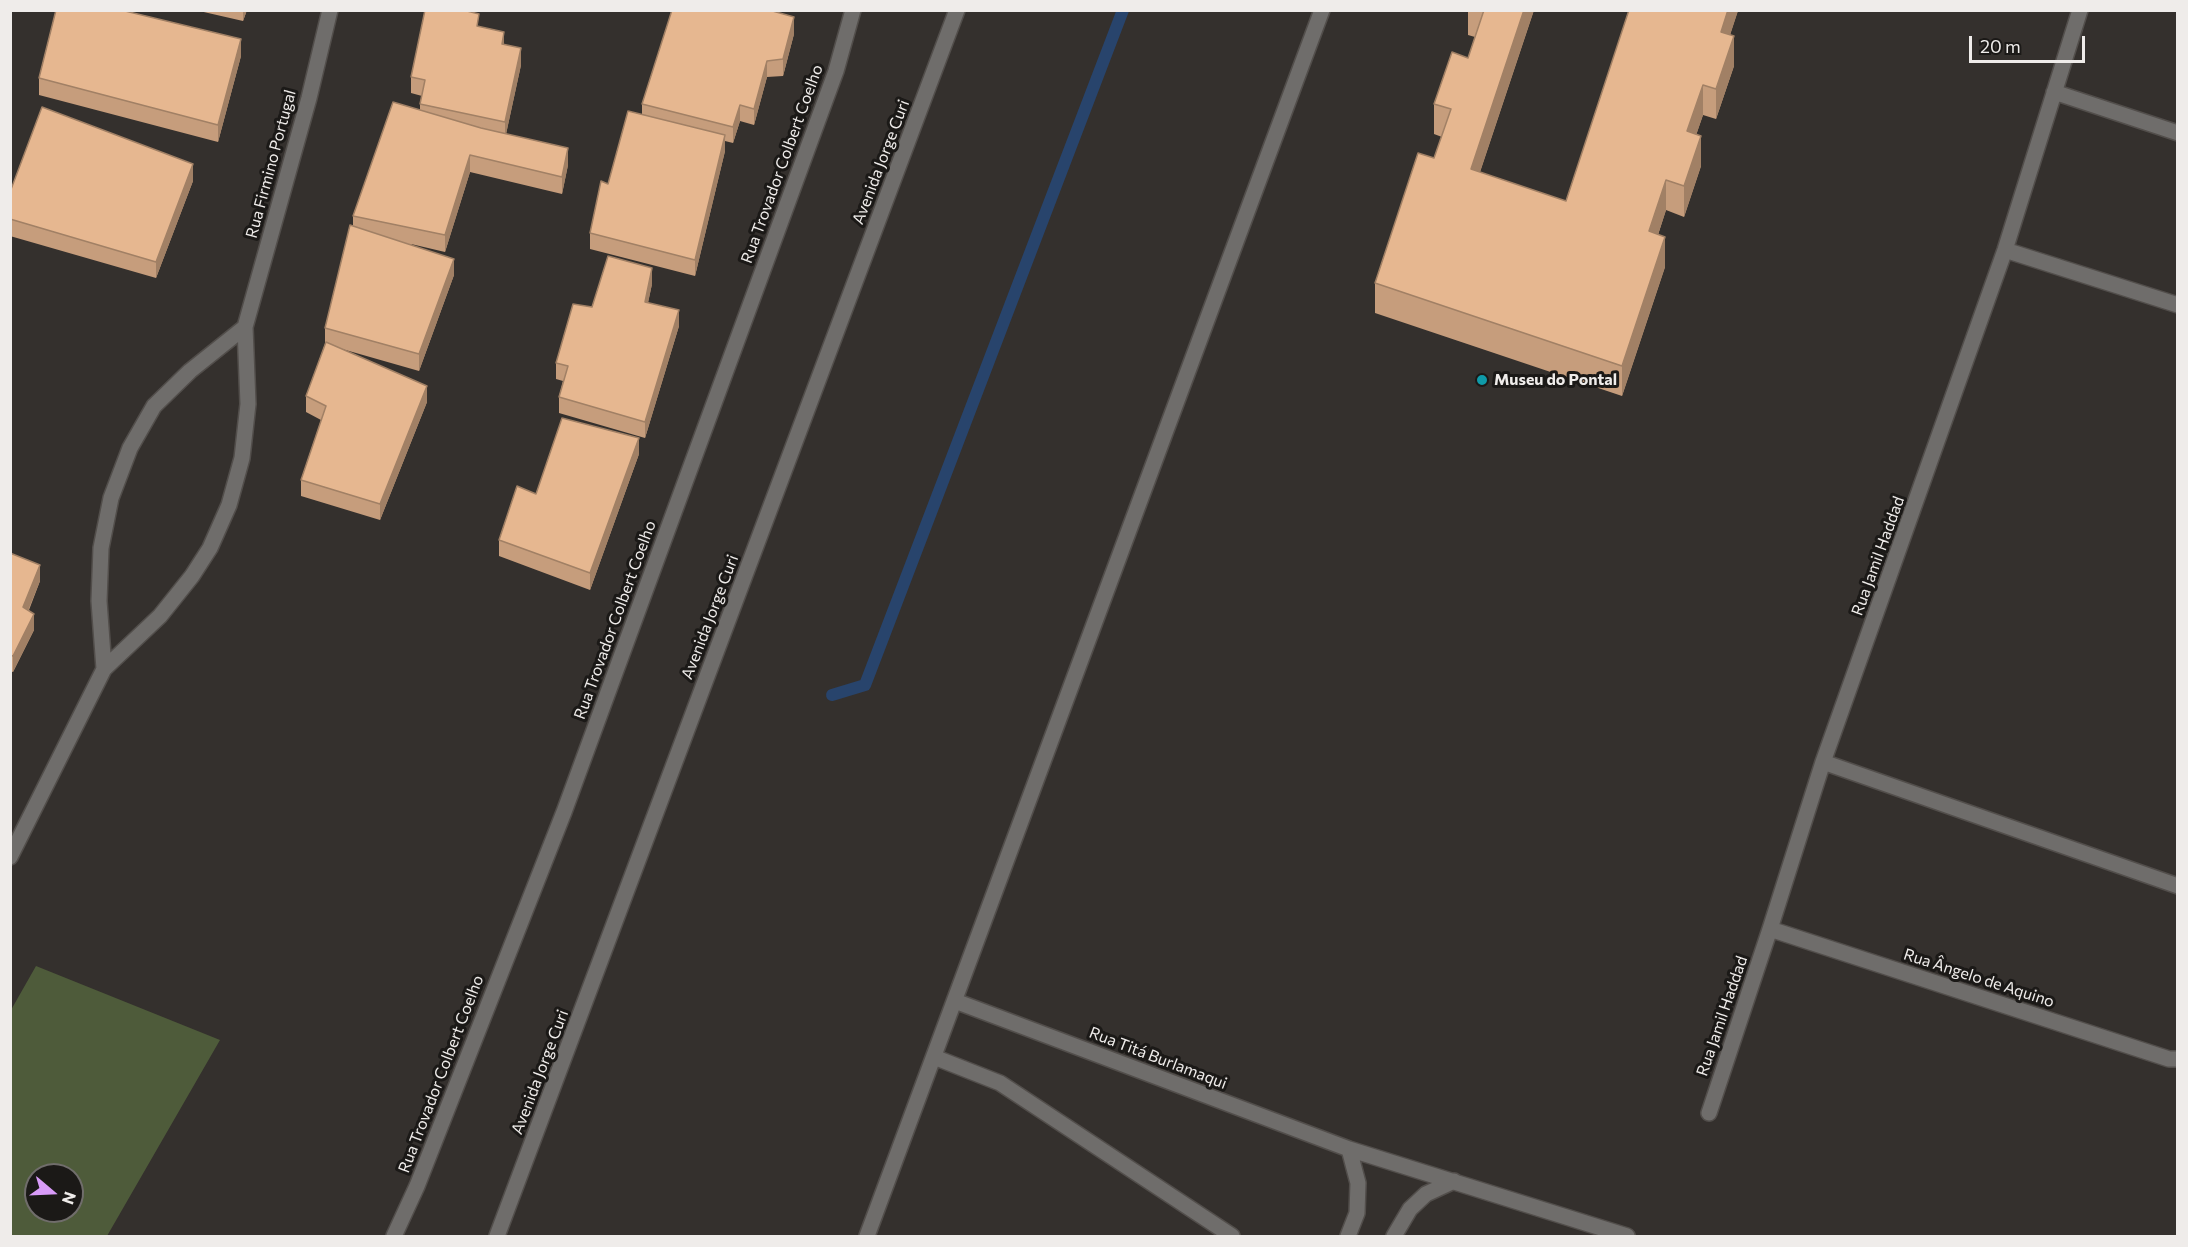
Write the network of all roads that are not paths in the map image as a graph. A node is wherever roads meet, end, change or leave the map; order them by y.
1 (330, 10) edge
2 (853, 10) edge
3 (957, 10) edge
4 (1322, 10) edge
5 (2080, 10) edge
6 (2054, 92) junction
7 (2178, 133) edge
8 (2006, 250) junction
9 (2178, 305) edge
10 (245, 327) junction
11 (104, 669) junction
12 (1823, 762) junction
13 (10, 857) edge
14 (2178, 886) edge
15 (1770, 929) junction
16 (955, 1001) junction
17 (934, 1058) junction
18 (2178, 1059) edge
19 (1708, 1113) dead end
20 (1350, 1149) junction
21 (1454, 1181) junction
22 (394, 1236) edge
23 (498, 1236) edge
24 (867, 1236) edge
25 (1232, 1236) edge
26 (1348, 1236) edge
27 (1394, 1236) edge
28 (1627, 1236) edge

1 - 10 street, Rua Firmino Portugal
2 - 22 street, Rua Trovador Colbert Coelho
3 - 23 street, Avenida Jorge Curi
4 - 16 street
5 - 6 street, Rua Jamil Haddad
6 - 7 street
6 - 8 street, Rua Jamil Haddad
8 - 9 street
8 - 12 street, Rua Jamil Haddad
10 - 11 street, Rua Firmino Portugal
10 - 11 street
11 - 13 street, Rua Firmino Portugal
12 - 14 street
12 - 15 street, Rua Jamil Haddad
15 - 18 street, Rua Ângelo de Aquino
15 - 19 street, Rua Jamil Haddad
16 - 17 street
16 - 20 street, Rua Titá Burlamaqui
17 - 24 street
17 - 25 street
20 - 21 street, Rua Titá Burlamaqui
20 - 26 street
21 - 27 street
21 - 28 street, Rua Titá Burlamaqui

